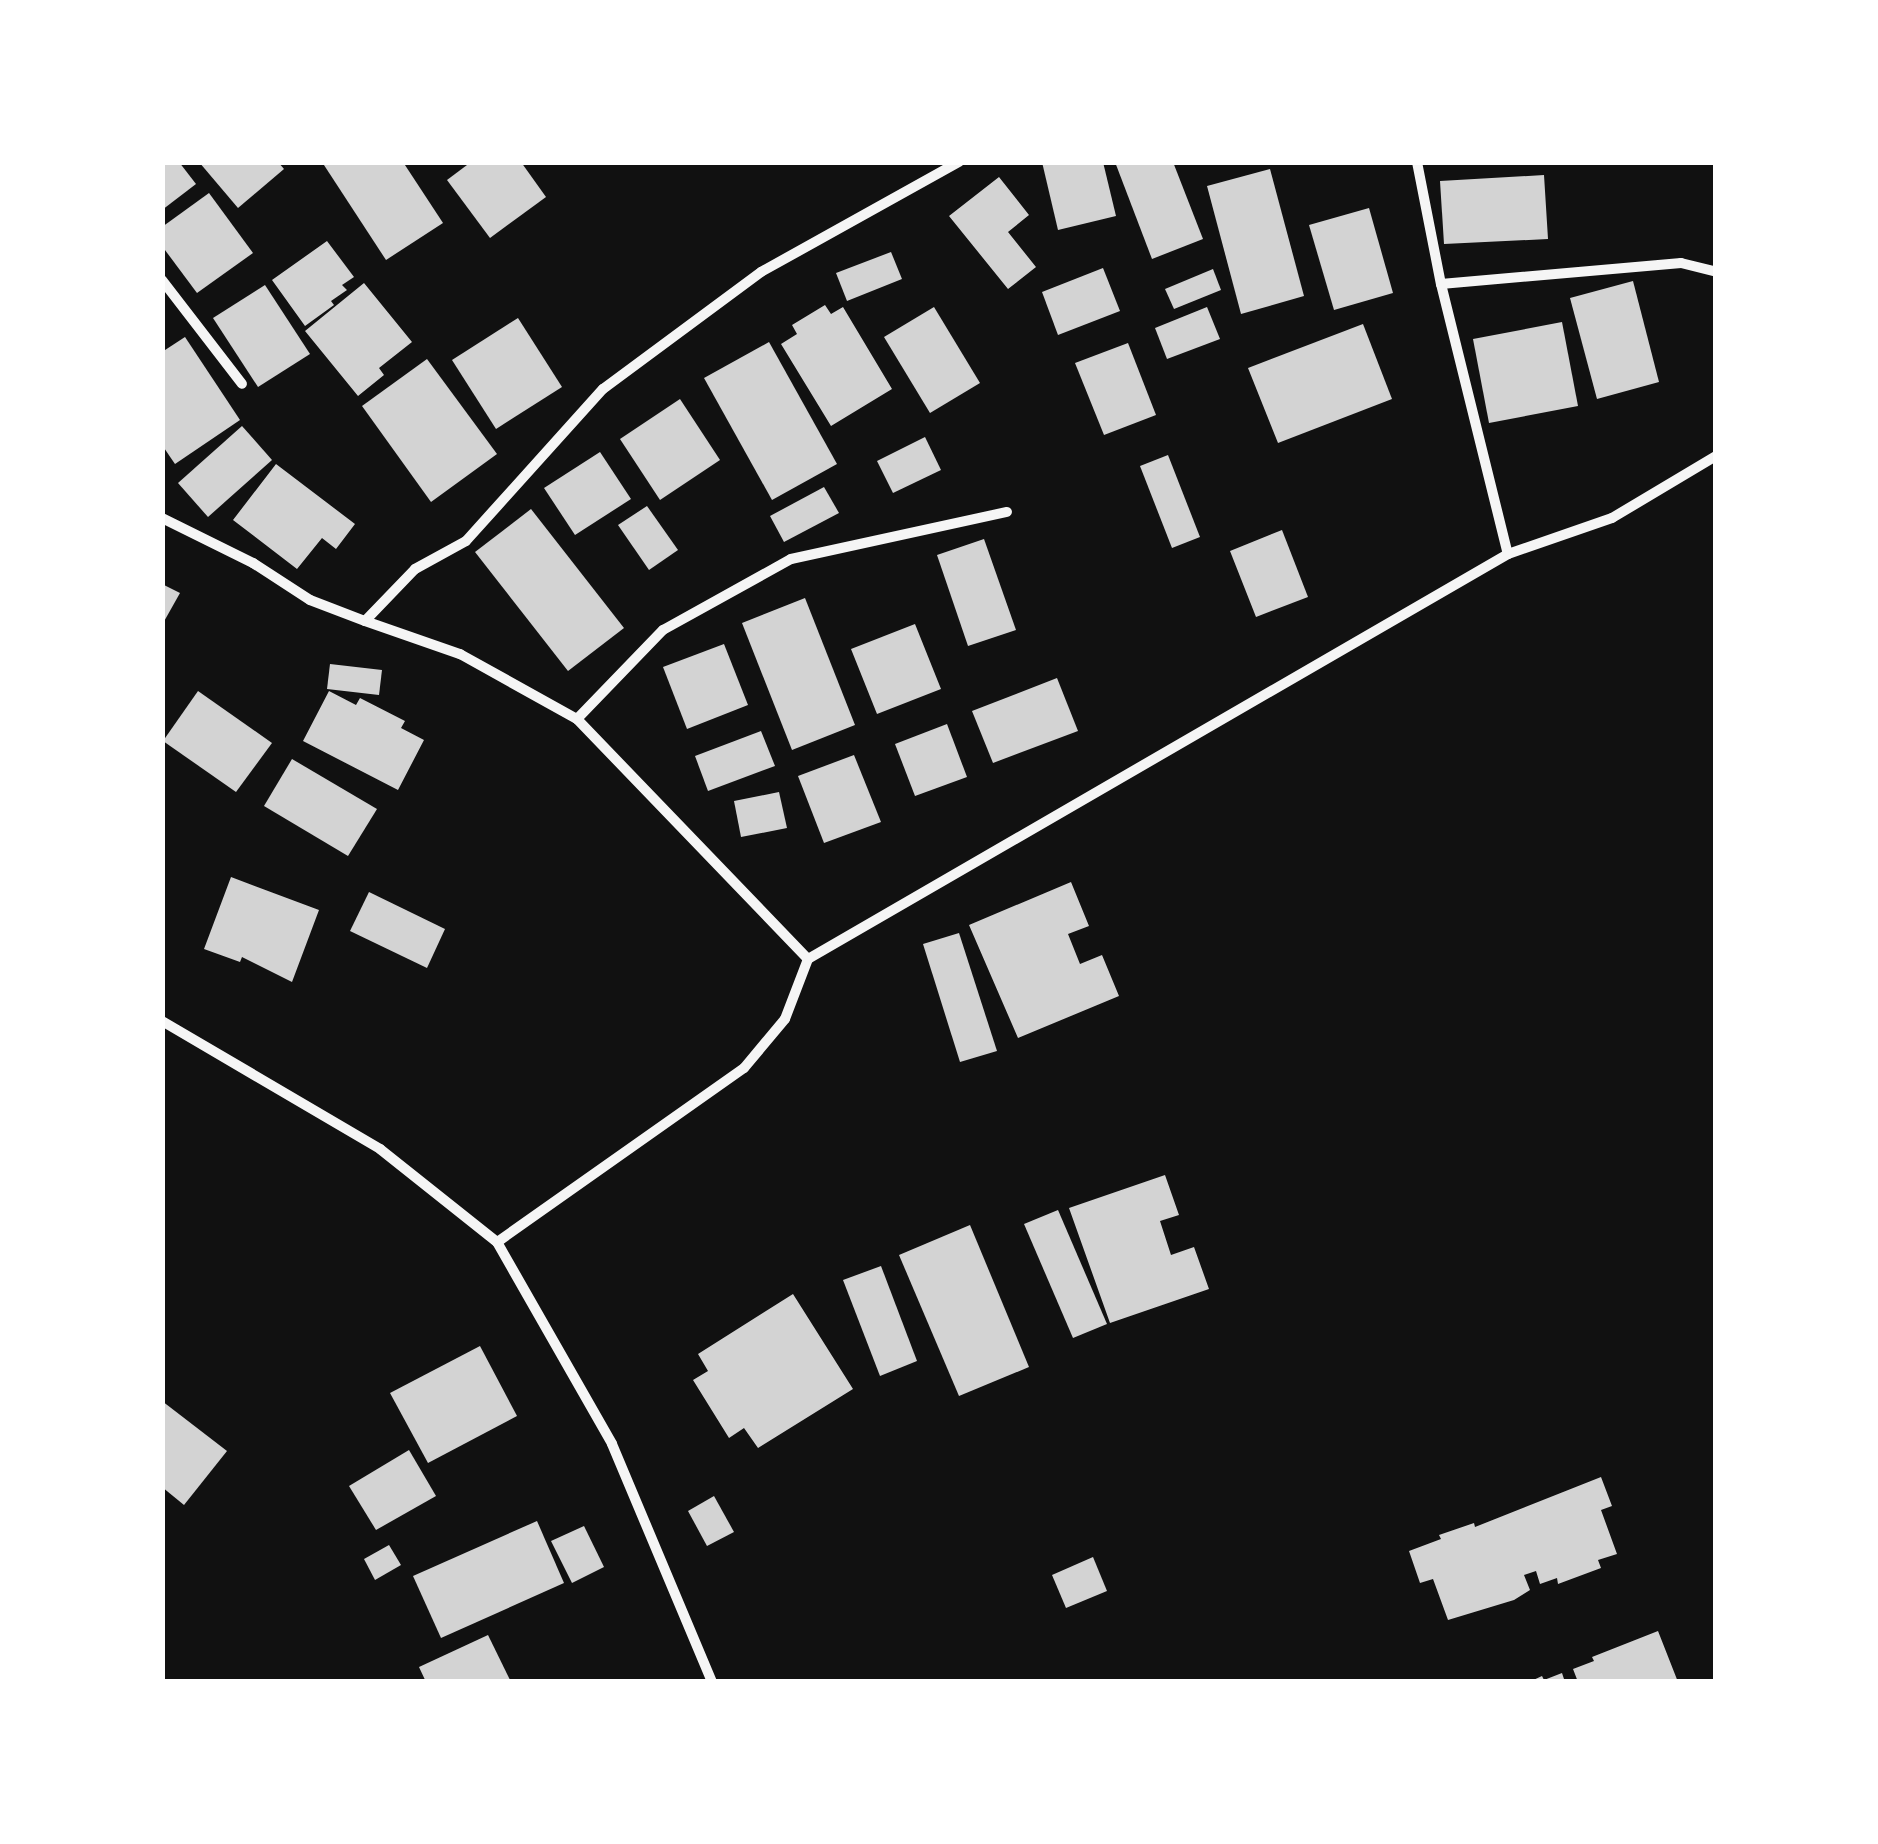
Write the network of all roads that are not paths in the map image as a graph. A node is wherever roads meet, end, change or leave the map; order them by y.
1 (960, 162) edge
2 (1417, 162) edge
3 (1716, 272) edge
4 (162, 280) edge
5 (1441, 284) junction
6 (242, 384) dead end
7 (1716, 456) edge
8 (1007, 512) dead end
9 (162, 518) edge
10 (1508, 554) junction
11 (365, 621) junction
12 (577, 719) junction
13 (808, 959) junction
14 (165, 1026) edge
15 (497, 1242) junction
16 (712, 1682) edge

1 - 11 street
2 - 5 street
3 - 5 street
4 - 6 street
5 - 10 street
7 - 10 street
8 - 12 street
9 - 11 street
10 - 13 street
11 - 12 street
12 - 13 street
13 - 15 street
14 - 15 street
15 - 16 street

